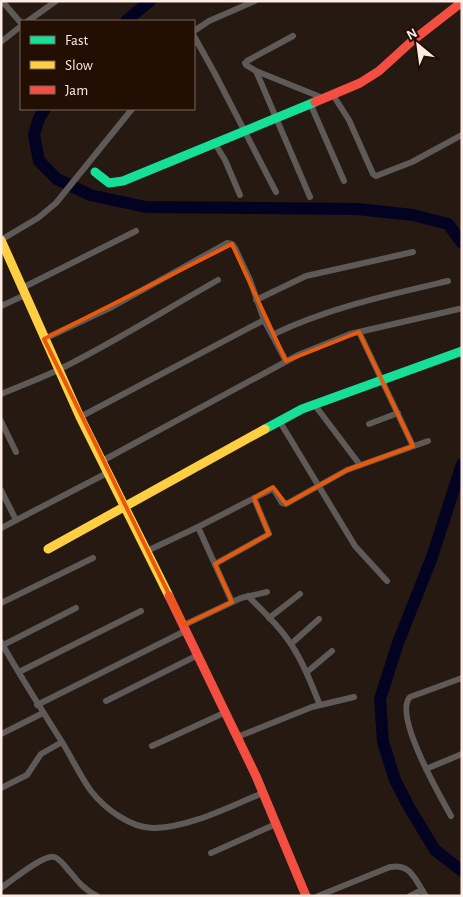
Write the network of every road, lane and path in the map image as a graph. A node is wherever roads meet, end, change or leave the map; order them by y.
1 (2, 1) edge
2 (56, 1) edge
3 (255, 1) edge
4 (462, 2) edge
5 (29, 20) edge
6 (20, 21) edge
7 (20, 27) edge
8 (195, 30) edge
9 (293, 36) dead end
10 (195, 38) edge
11 (1, 42) edge
12 (256, 71) junction
13 (333, 95) junction
14 (323, 98) junction
15 (310, 103) junction
16 (131, 110) edge
17 (276, 116) junction
18 (244, 130) junction
19 (462, 135) edge
20 (214, 142) junction
21 (95, 172) dead end
22 (344, 181) dead end
23 (276, 192) dead end
24 (240, 195) dead end
25 (310, 197) dead end
26 (136, 231) dead end
27 (1, 240) edge
28 (412, 252) dead end
29 (218, 280) dead end
30 (448, 281) dead end
31 (23, 292) junction
32 (256, 300) junction
33 (1, 306) edge
34 (458, 309) dead end
35 (264, 320) junction
36 (359, 332) junction
37 (272, 335) junction
38 (44, 338) junction
39 (462, 351) edge
40 (286, 361) junction
41 (58, 370) junction
42 (382, 380) junction
43 (1, 394) edge
44 (314, 404) junction
45 (398, 413) junction
46 (80, 417) junction
47 (1, 421) edge
48 (280, 422) junction
49 (369, 424) dead end
50 (428, 440) dead end
51 (413, 446) junction
52 (16, 452) dead end
53 (102, 461) junction
54 (360, 465) junction
55 (107, 473) junction
56 (318, 485) junction
57 (1, 490) edge
58 (254, 498) junction
59 (125, 508) junction
60 (16, 520) junction
61 (198, 527) junction
62 (1, 528) edge
63 (48, 549) dead end
64 (147, 551) junction
65 (93, 558) dead end
66 (215, 564) junction
67 (387, 581) dead end
68 (267, 592) dead end
69 (300, 594) dead end
70 (248, 596) junction
71 (232, 602) junction
72 (1, 603) edge
73 (76, 608) dead end
74 (141, 611) dead end
75 (269, 618) junction
76 (319, 619) dead end
77 (185, 628) junction
78 (2, 644) edge
79 (291, 644) junction
80 (332, 651) dead end
81 (198, 655) junction
82 (19, 672) junction
83 (307, 672) junction
84 (462, 678) edge
85 (354, 697) dead end
86 (106, 700) dead end
87 (38, 705) junction
88 (320, 705) junction
89 (226, 712) junction
90 (43, 713) junction
91 (1, 734) edge
92 (237, 737) junction
93 (62, 742) junction
94 (152, 746) dead end
95 (462, 754) edge
96 (426, 768) junction
97 (1, 788) edge
98 (263, 793) junction
99 (451, 816) dead end
100 (276, 824) junction
101 (211, 853) dead end
102 (1, 888) edge
103 (424, 893) edge
104 (323, 895) edge
105 (97, 896) edge
106 (306, 896) edge
107 (410, 896) edge

1 - 6 street
2 - 5 street
3 - 8 street
4 - 13 street
7 - 11 street
9 - 12 street
10 - 18 street
12 - 14 street
12 - 17 street
13 - 14 street
13 - 19 street
14 - 15 street
15 - 17 street
15 - 22 street
16 - 27 street
17 - 18 street
17 - 25 street
18 - 20 street
18 - 23 street
20 - 21 street
20 - 24 street
26 - 31 street
27 - 31 street
28 - 32 street
29 - 41 street
30 - 37 street
31 - 33 street
31 - 38 street
32 - 35 street
32 - 38 street
34 - 36 street
35 - 37 street
35 - 46 street
36 - 40 street
36 - 42 street
37 - 40 street
38 - 41 street
39 - 42 street
40 - 53 street
41 - 43 street
41 - 46 street
42 - 44 street
42 - 45 street
44 - 48 street
44 - 54 street
45 - 49 street
45 - 51 street
46 - 53 street
47 - 52 street
48 - 56 street
48 - 59 street
50 - 51 street
51 - 54 street
53 - 55 street
54 - 56 street
55 - 59 street
55 - 60 street
56 - 58 street
56 - 67 street
57 - 60 street
58 - 61 street
58 - 66 street
59 - 63 street
59 - 64 street
60 - 62 street
61 - 64 street
61 - 66 street
64 - 77 street
65 - 72 street
66 - 71 street
68 - 70 street
69 - 75 street
70 - 71 street
70 - 75 street
71 - 77 street
73 - 78 street
74 - 82 street
75 - 79 street
76 - 79 street
77 - 81 street
77 - 87 street
78 - 82 street
79 - 83 street
80 - 83 street
81 - 86 street
81 - 89 street
82 - 87 street
83 - 88 street
84 - 96 street
85 - 88 street
87 - 90 street
88 - 92 street
89 - 92 street
89 - 94 street
90 - 91 street
90 - 93 street
92 - 98 street
93 - 97 street
93 - 98 street
95 - 96 street
96 - 99 street
98 - 100 street
100 - 101 street
100 - 106 street
102 - 105 street
103 - 104 street
103 - 107 street

